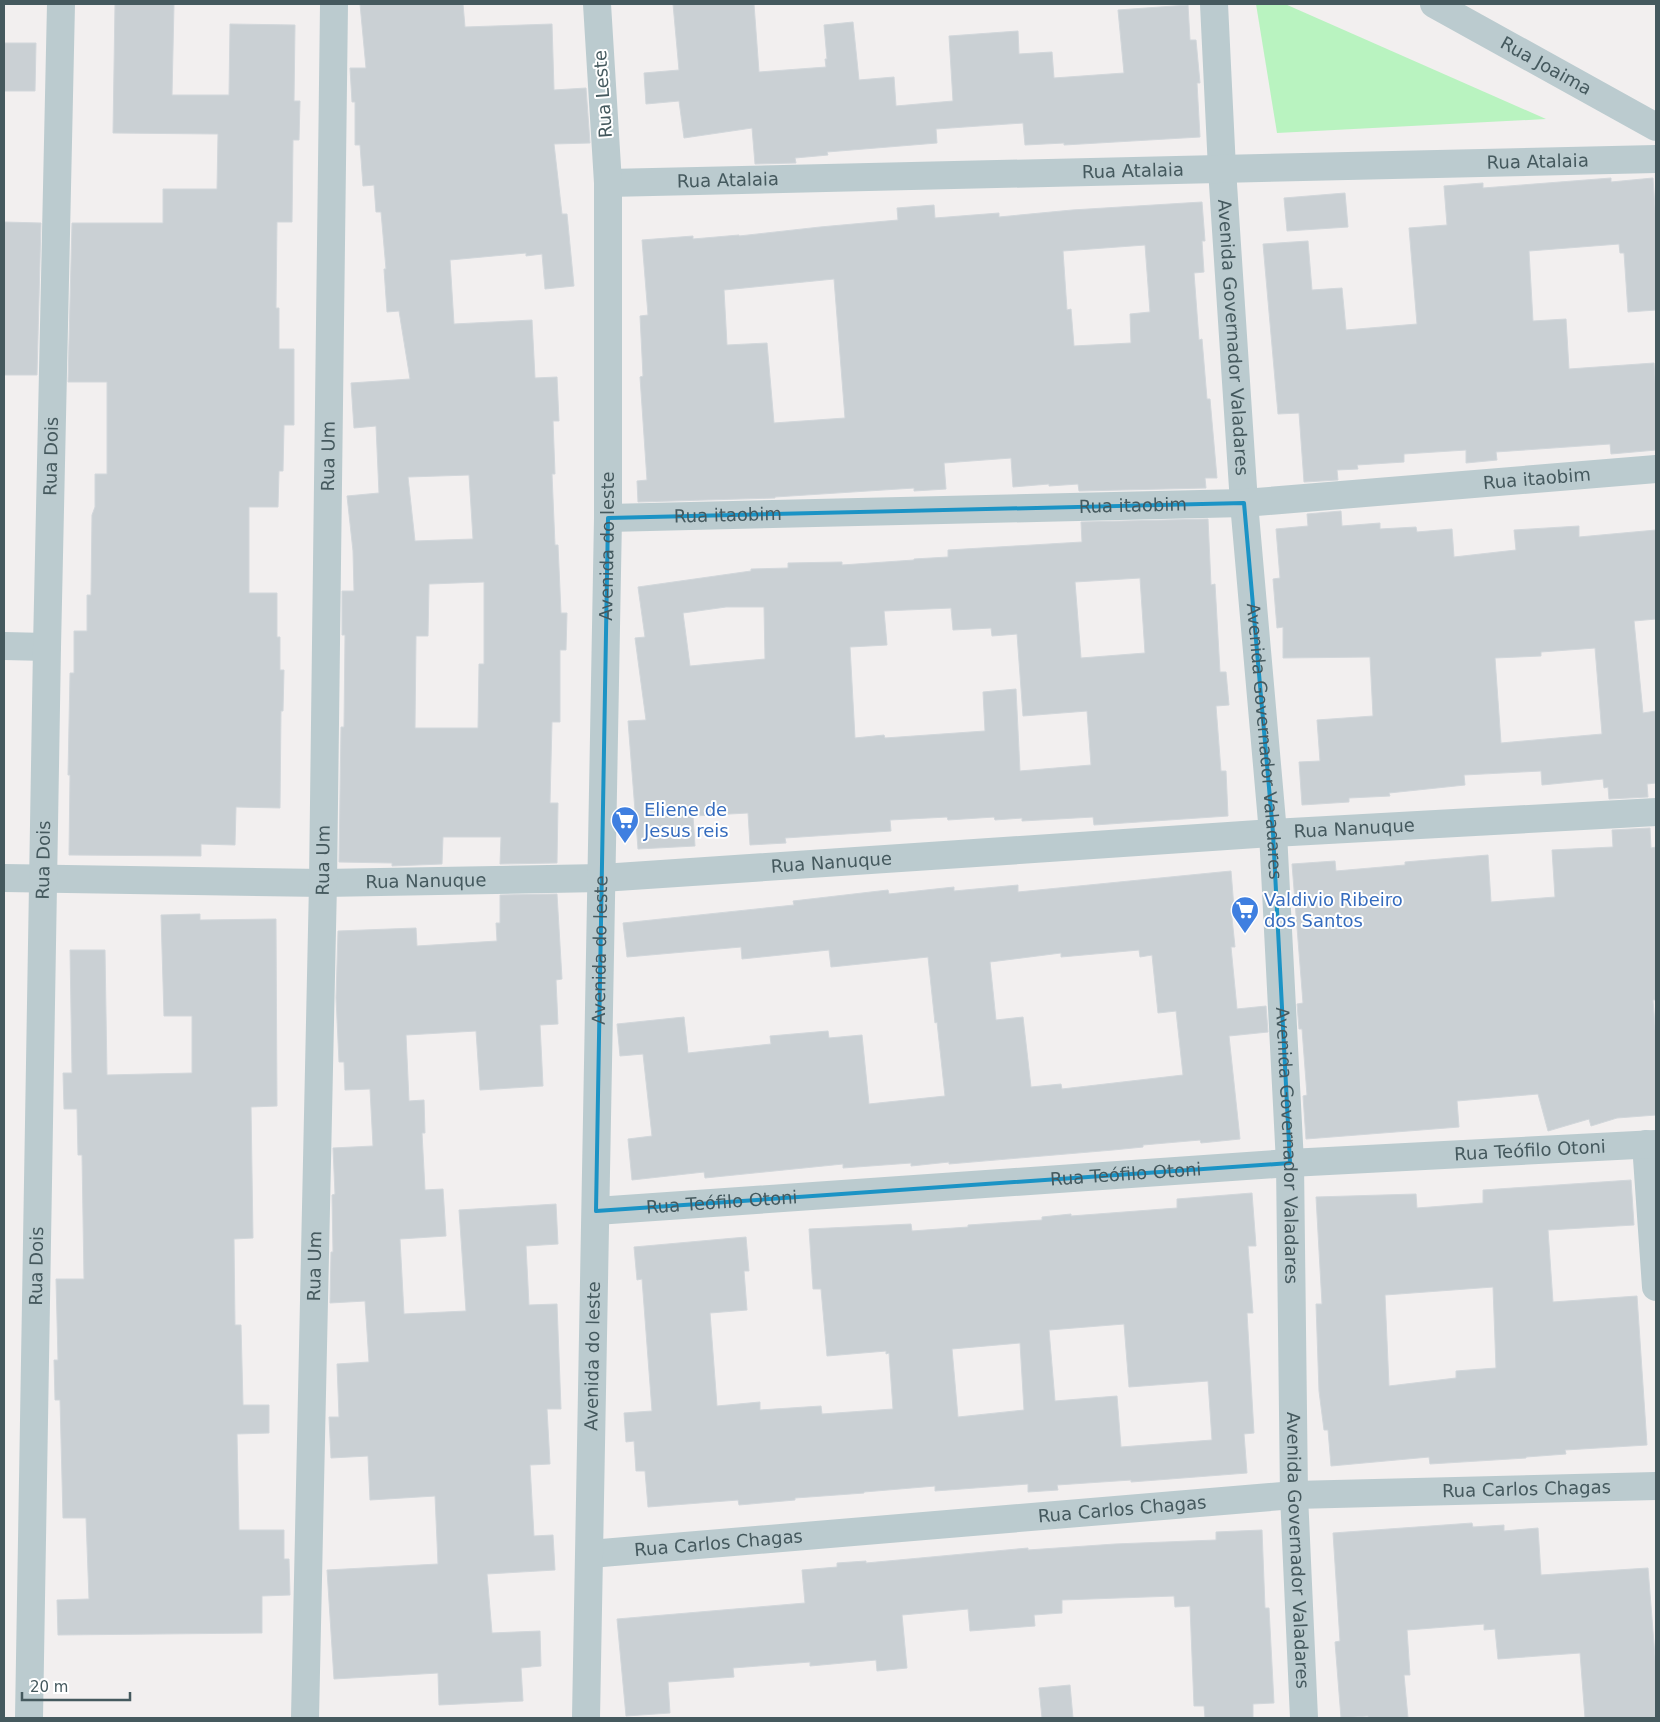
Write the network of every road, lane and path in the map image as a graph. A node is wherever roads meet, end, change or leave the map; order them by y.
1 (61, 4) edge
2 (334, 4) edge
3 (597, 4) edge
4 (1214, 4) edge
5 (1434, 4) edge
6 (1656, 128) edge
7 (1656, 159) edge
8 (1222, 169) junction
9 (608, 183) junction
10 (1656, 470) edge
11 (1244, 503) junction
12 (608, 518) junction
13 (4, 646) edge
14 (47, 646) junction
15 (1656, 812) edge
16 (1273, 833) junction
17 (4, 878) edge
18 (602, 878) junction
19 (44, 880) junction
20 (323, 882) junction
21 (1651, 1144) edge
22 (1290, 1164) junction
23 (596, 1211) junction
24 (1656, 1287) edge
25 (1656, 1486) edge
26 (1294, 1495) junction
27 (590, 1554) junction
28 (29, 1718) edge
29 (305, 1718) edge
30 (586, 1718) edge
31 (1304, 1718) edge

1 - 14 street, Rua Dois
2 - 20 street, Rua Um
3 - 9 street, Rua Leste
4 - 8 street, Avenida Governador Valadares
5 - 6 street, Rua Joaima
7 - 8 street, Rua Atalaia
8 - 9 street, Rua Atalaia
8 - 11 street, Avenida Governador Valadares
9 - 12 street, Avenida do leste
10 - 11 street, Rua itaobim
11 - 12 street, Rua itaobim
11 - 16 street, Avenida Governador Valadares
12 - 18 street, Avenida do leste
13 - 14 street
14 - 19 street, Rua Dois
15 - 16 street, Rua Nanuque
16 - 18 street, Rua Nanuque
16 - 22 street, Avenida Governador Valadares
17 - 19 street, Rua Nanuque
18 - 20 street, Rua Nanuque
18 - 23 street, Avenida do leste
19 - 20 street, Rua Nanuque
19 - 28 street, Rua Dois
20 - 29 street, Rua Um
21 - 22 street, Rua Teófilo Otoni
21 - 24 street
22 - 23 street, Rua Teófilo Otoni
22 - 26 street, Avenida Governador Valadares
23 - 27 street, Avenida do leste
25 - 26 street, Rua Carlos Chagas
26 - 27 street, Rua Carlos Chagas
26 - 31 street, Avenida Governador Valadares
27 - 30 street, Avenida do leste

